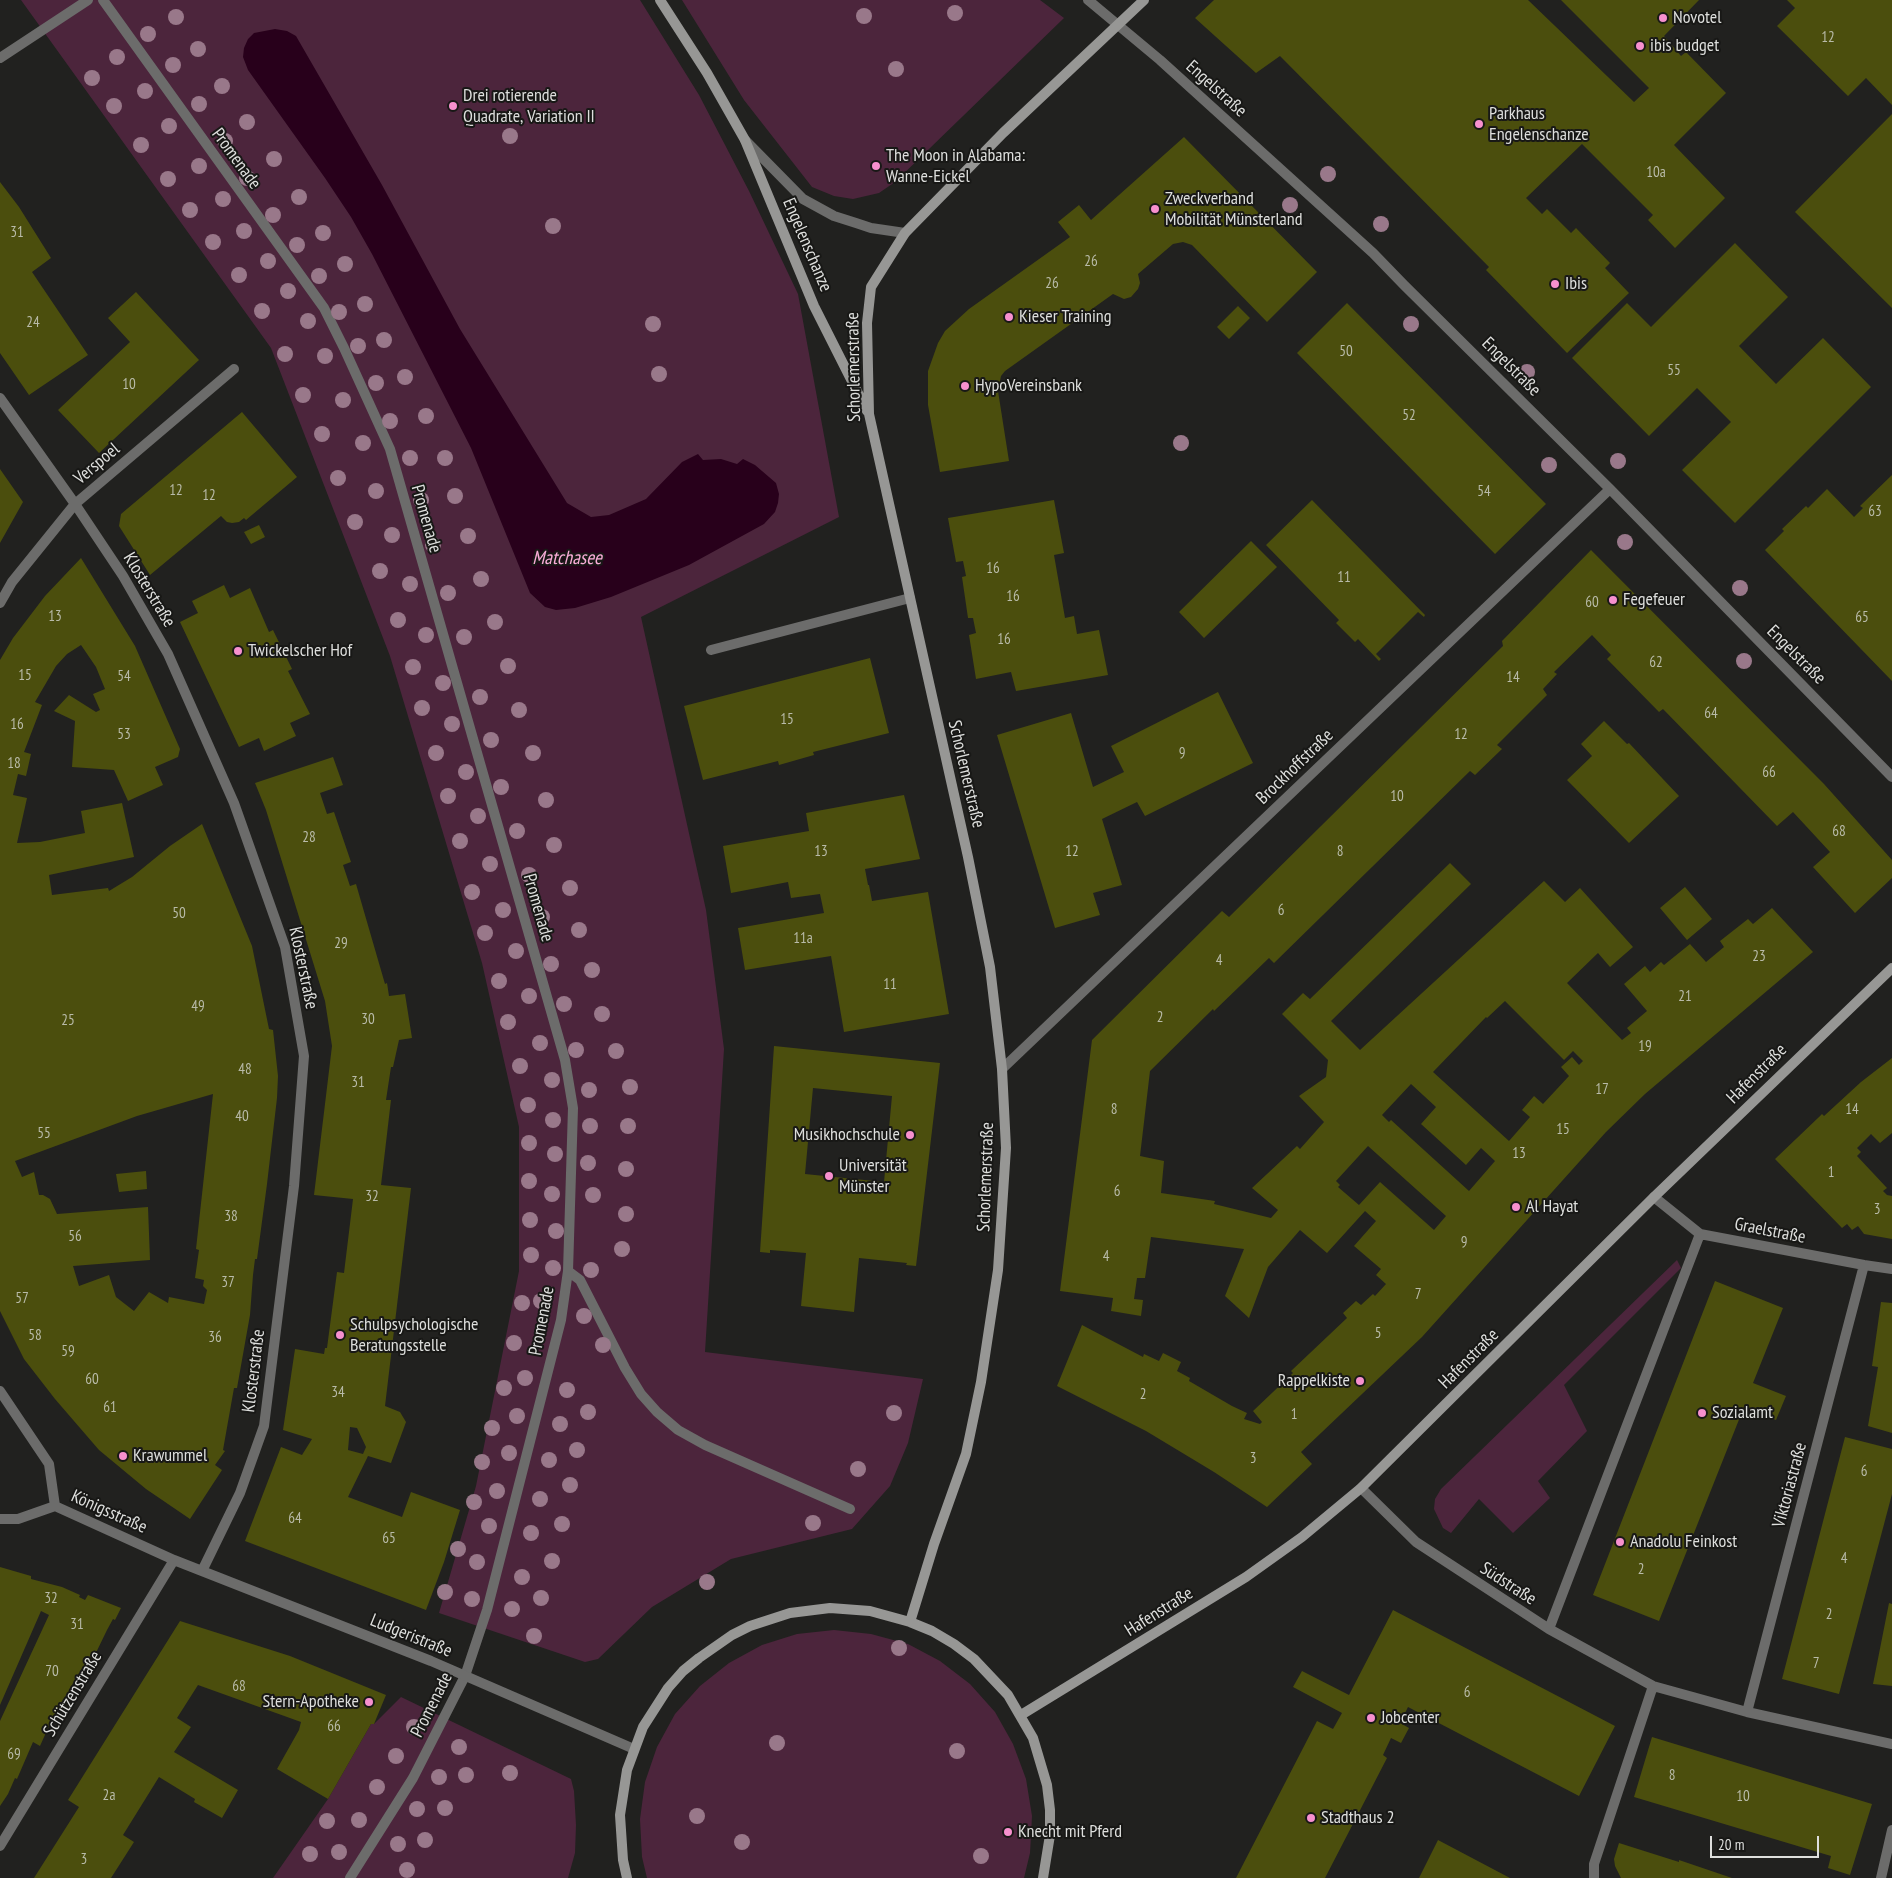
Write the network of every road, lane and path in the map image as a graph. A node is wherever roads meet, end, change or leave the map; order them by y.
1 (88, 0) edge
2 (103, 0) edge
3 (660, 0) edge
4 (1088, 0) edge
5 (1144, 0) edge
6 (1118, 25) junction
7 (0, 58) edge
8 (745, 140) junction
9 (905, 233) junction
10 (234, 368) dead end
11 (0, 398) edge
12 (869, 414) junction
13 (1610, 489) junction
14 (75, 504) junction
15 (910, 598) junction
16 (0, 603) edge
17 (711, 650) dead end
18 (1892, 777) edge
19 (1892, 968) edge
20 (1002, 1069) junction
21 (1654, 1197) junction
22 (1700, 1234) junction
23 (1864, 1266) junction
24 (1892, 1269) edge
25 (568, 1271) junction
26 (0, 1392) edge
27 (1361, 1488) junction
28 (55, 1506) junction
29 (850, 1508) dead end
30 (0, 1519) edge
31 (174, 1560) junction
32 (202, 1571) junction
33 (910, 1622) junction
34 (1549, 1629) junction
35 (465, 1676) junction
36 (1653, 1686) junction
37 (1747, 1712) junction
38 (1021, 1715) junction
39 (1892, 1744) edge
40 (634, 1748) junction
41 (1892, 1830) edge
42 (0, 1846) edge
43 (350, 1878) edge
44 (627, 1878) edge
45 (1043, 1878) edge
46 (1594, 1878) edge
47 (1881, 1878) edge

1 - 7 street
2 - 25 street, Promenade
3 - 8 main road, Engelenschanze
4 - 6 street, Engelstraße
5 - 6 main road, Schorlemerstraße
6 - 9 main road, Schorlemerstraße
6 - 13 street, Engelstraße
8 - 9 street, Engelenschanze
8 - 12 main road, Engelenschanze
9 - 12 main road, Schorlemerstraße
10 - 14 street, Verspoel
11 - 14 street, Klosterstraße
12 - 15 main road, Schorlemerstraße
13 - 18 street, Engelstraße
13 - 20 street, Brockhoffstraße
14 - 16 street, Verspoel
14 - 32 street, Klosterstraße
15 - 17 street
15 - 20 main road, Schorlemerstraße
19 - 21 main road, Hafenstraße
20 - 33 main road, Schorlemerstraße
21 - 22 street, Graelstraße
21 - 27 main road, Hafenstraße
22 - 23 street, Graelstraße
22 - 34 street
23 - 24 street, Graelstraße
23 - 37 street, Viktoriastraße
25 - 29 street
25 - 35 street, Promenade
26 - 28 street
27 - 34 street, Südstraße
27 - 38 main road, Hafenstraße
28 - 30 street, Königsstraße
28 - 31 street, Königsstraße
31 - 32 street, Ludgeristraße
31 - 42 street, Schützenstraße
32 - 35 street, Ludgeristraße
33 - 38 main road
33 - 40 main road
34 - 36 street, Südstraße
35 - 40 street, Ludgeristraße
35 - 43 street, Promenade
36 - 37 street, Südstraße
36 - 46 street
37 - 39 street, Südstraße
38 - 45 main road
40 - 44 main road
41 - 47 street

